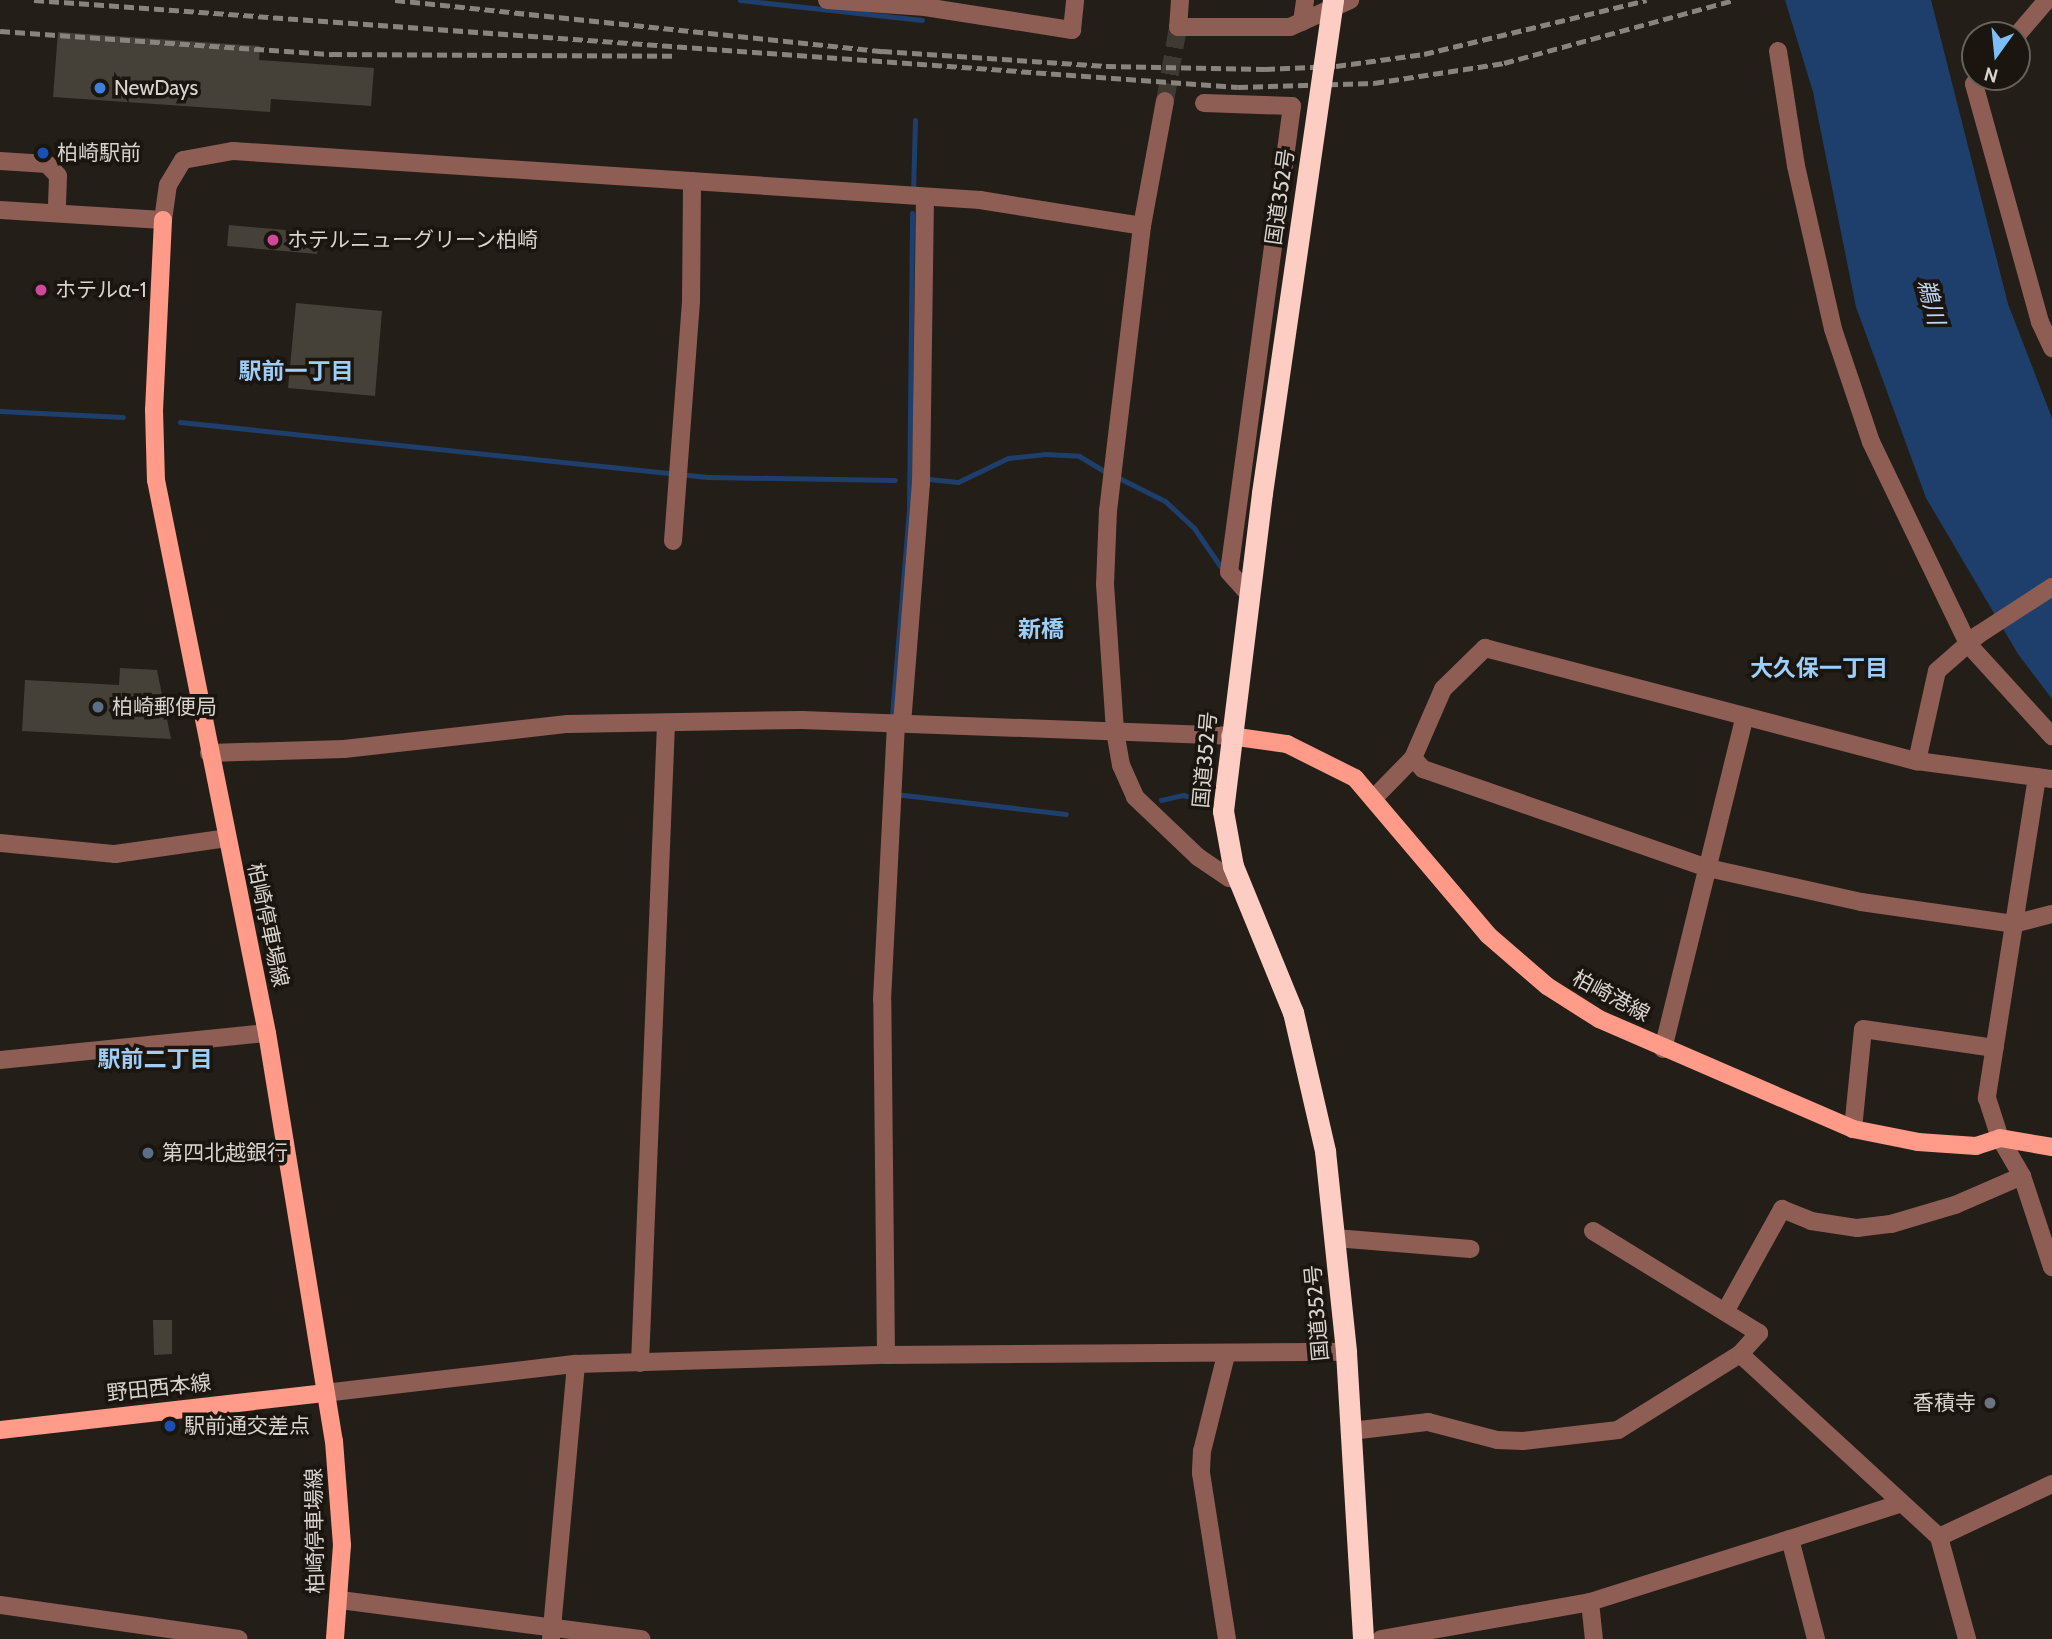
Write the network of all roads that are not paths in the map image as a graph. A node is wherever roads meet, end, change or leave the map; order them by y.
1 (827, 0) edge
2 (1075, 0) edge
3 (1180, 0) edge
4 (1305, 0) edge
5 (1333, 0) edge
6 (1350, 0) edge
7 (2047, 0) edge
8 (2029, 21) edge
9 (1302, 22) junction
10 (1778, 51) dead end
11 (1980, 91) edge
12 (1165, 101) tunnel mouth
13 (1204, 103) dead end
14 (0, 162) edge
15 (692, 181) junction
16 (925, 197) junction
17 (0, 210) edge
18 (57, 213) junction
19 (163, 220) junction
20 (1142, 226) junction
21 (2052, 348) edge
22 (673, 541) dead end
23 (2052, 587) edge
24 (1249, 594) junction
25 (1973, 639) junction
26 (1744, 718) junction
27 (899, 724) junction
28 (666, 725) junction
29 (1115, 731) junction
30 (1230, 736) junction
31 (2052, 736) edge
32 (209, 753) junction
33 (1413, 758) junction
34 (1917, 761) junction
35 (2045, 778) edge
36 (1373, 799) junction
37 (227, 838) junction
38 (0, 843) edge
39 (1708, 868) junction
40 (1238, 880) junction
41 (2052, 914) edge
42 (2013, 924) junction
43 (267, 1033) junction
44 (1994, 1048) junction
45 (1663, 1049) junction
46 (0, 1060) edge
47 (1853, 1129) junction
48 (2000, 1138) junction
49 (2052, 1147) edge
50 (2022, 1176) junction
51 (1593, 1231) dead end
52 (1335, 1238) junction
53 (1471, 1249) dead end
54 (2052, 1267) edge
55 (1726, 1312) junction
56 (1346, 1352) junction
57 (1740, 1354) junction
58 (886, 1355) junction
59 (1226, 1355) junction
60 (640, 1363) junction
61 (576, 1364) junction
62 (324, 1393) junction
63 (0, 1430) edge
64 (1351, 1430) junction
65 (2052, 1484) edge
66 (1899, 1504) junction
67 (1939, 1536) junction
68 (1790, 1539) junction
69 (340, 1600) junction
70 (1590, 1602) junction
71 (0, 1605) edge
72 (156, 1632) edge
73 (552, 1634) edge
74 (239, 1639) edge
75 (335, 1639) edge
76 (640, 1639) edge
77 (1227, 1639) edge
78 (1363, 1639) edge
79 (1381, 1639) edge
80 (1594, 1639) edge
81 (1816, 1639) edge
82 (1967, 1639) edge

1 - 2 street
3 - 9 street
4 - 9 street
5 - 24 highway, 国道352号, bridge
6 - 9 street
7 - 8 street
10 - 25 street
11 - 21 street
12 - 20 street
13 - 24 street
14 - 18 street
15 - 16 street
15 - 19 street
15 - 22 street
16 - 20 street
16 - 27 street
17 - 18 street
18 - 19 street
19 - 32 main road, 柏崎停車場線
20 - 29 street
23 - 25 street
24 - 30 highway, 国道352号
25 - 31 street
25 - 34 street
26 - 33 street
26 - 34 street
26 - 39 street
27 - 28 street
27 - 29 street
27 - 58 street
28 - 32 street
28 - 60 street
29 - 30 street
29 - 40 street
30 - 36 main road, 柏崎港線
30 - 40 highway, 国道352号
32 - 37 main road, 柏崎停車場線
33 - 36 street
33 - 39 street
34 - 35 street
35 - 42 street
36 - 45 main road, 柏崎港線
37 - 38 street
37 - 43 main road, 柏崎停車場線
39 - 42 street
39 - 45 street
40 - 52 highway, 国道352号
41 - 42 street
42 - 44 street
43 - 46 street
43 - 62 main road, 柏崎停車場線
44 - 47 street
44 - 48 street
45 - 47 main road, 柏崎港線
47 - 48 main road, 柏崎港線
48 - 49 main road, 柏崎港線
48 - 50 street
50 - 54 street
50 - 55 street
51 - 55 street
52 - 53 street
52 - 56 highway, 国道352号
55 - 57 street
56 - 59 street
56 - 64 highway, 国道352号
57 - 64 street
57 - 66 street
58 - 59 street
58 - 60 street
59 - 77 street
60 - 61 street
61 - 62 street
61 - 73 street
62 - 63 main road, 野田西本線
62 - 69 main road, 柏崎停車場線
64 - 78 highway, 国道352号
65 - 67 street
66 - 67 street
66 - 68 street
67 - 82 street
68 - 70 street
68 - 81 street
69 - 73 street
69 - 75 main road, 柏崎停車場線
70 - 79 street
70 - 80 street
71 - 72 street
72 - 74 street
73 - 76 street

